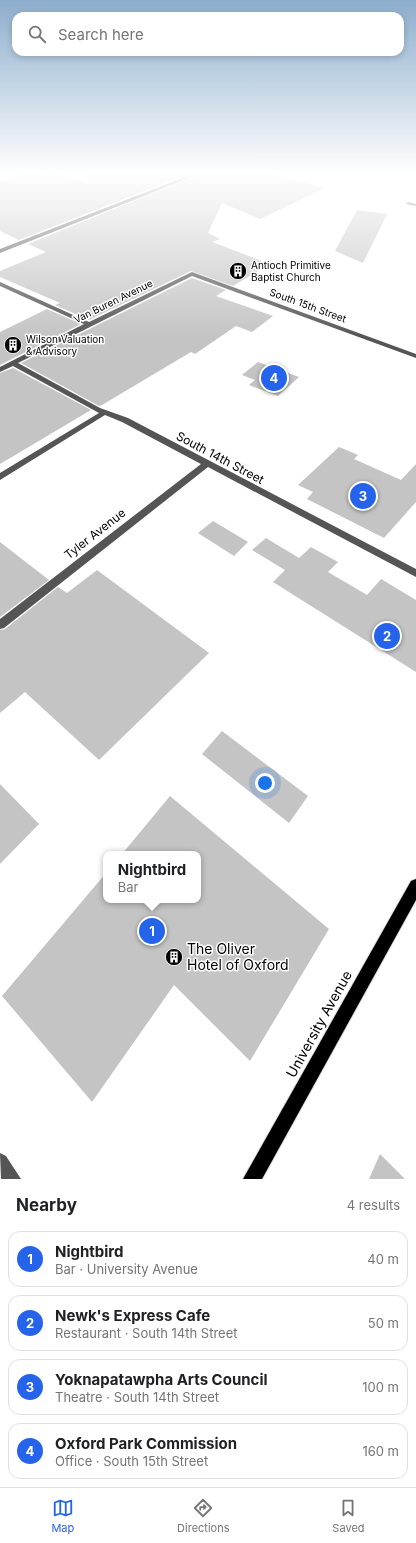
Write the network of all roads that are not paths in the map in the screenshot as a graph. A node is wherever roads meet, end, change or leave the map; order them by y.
1 (59, 228) edge
2 (0, 251) edge
3 (192, 274) joint
4 (0, 284) edge
5 (89, 324) junction
6 (416, 356) edge
7 (14, 364) junction
8 (0, 370) edge
9 (104, 413) junction
10 (206, 464) junction
11 (0, 477) edge
12 (416, 573) edge
13 (0, 625) edge
14 (416, 886) edge
15 (0, 1162) edge
16 (12, 1179) edge
17 (252, 1179) edge

1 - 2 street
3 - 5 street, Van Buren Avenue
3 - 6 street, South 15th Street
4 - 5 street
5 - 7 street, Van Buren Avenue
7 - 8 street, Van Buren Avenue
7 - 9 street, South 14th Street
9 - 10 street, South 14th Street
9 - 11 street
10 - 12 street, South 14th Street
10 - 13 street, Tyler Avenue
14 - 17 main road, University Avenue
15 - 16 street

